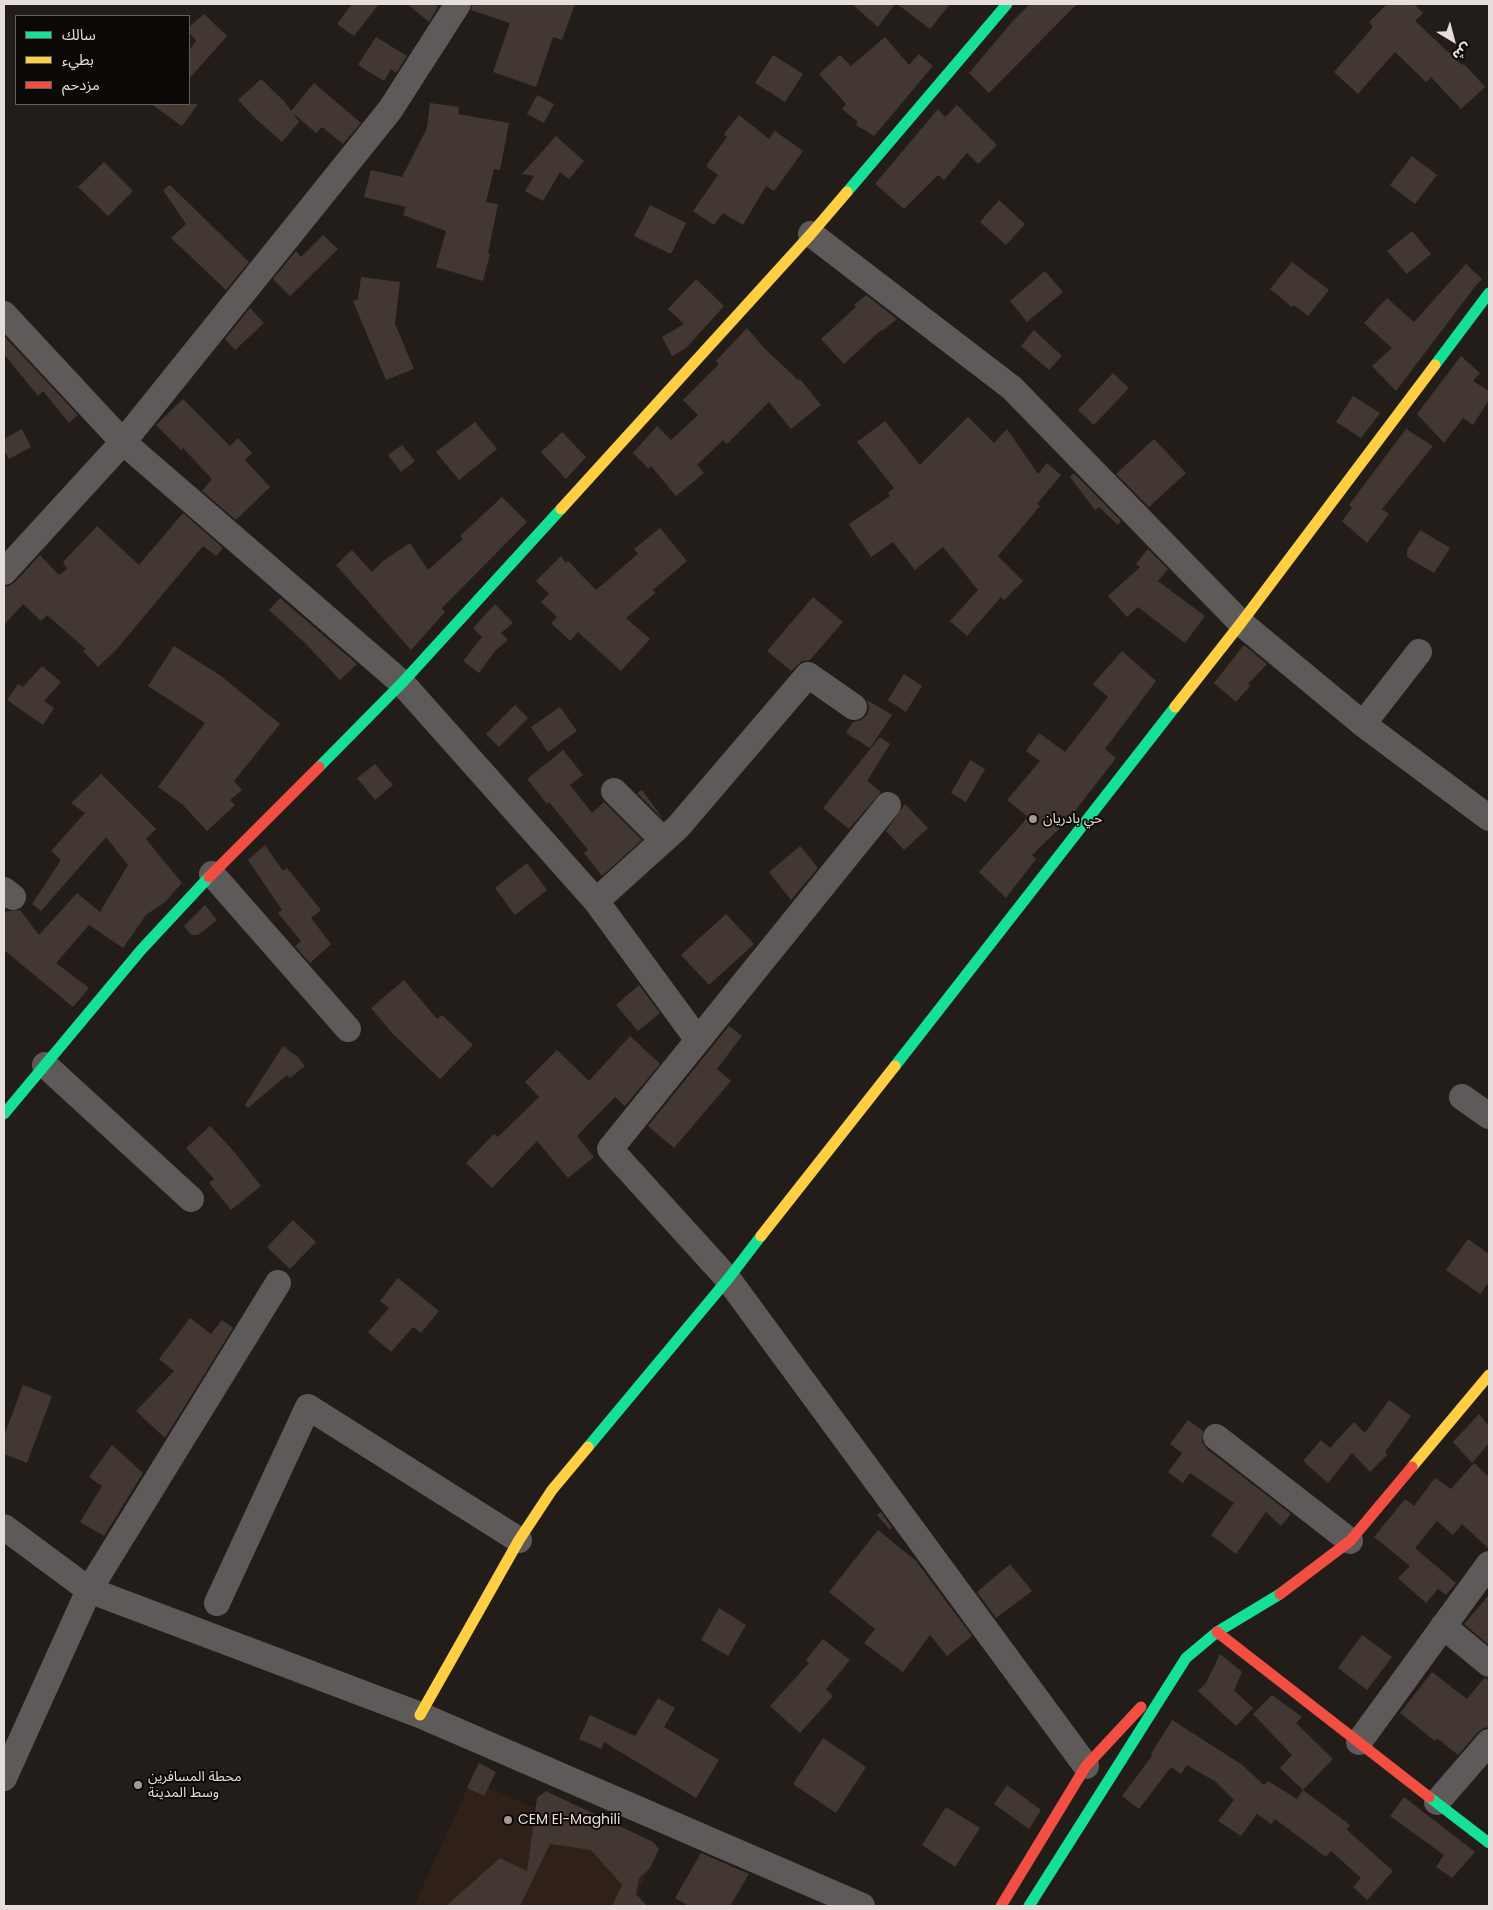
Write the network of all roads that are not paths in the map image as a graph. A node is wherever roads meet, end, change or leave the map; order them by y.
1 (458, 4) edge
2 (1007, 4) edge
3 (811, 234) junction
4 (1489, 293) edge
5 (4, 314) edge
6 (123, 442) junction
7 (4, 572) edge
8 (1241, 623) junction
9 (1419, 652) dead end
10 (402, 684) junction
11 (854, 708) dead end
12 (1363, 724) junction
13 (614, 791) dead end
14 (888, 805) dead end
15 (1489, 818) edge
16 (663, 840) junction
17 (212, 874) junction
18 (596, 901) junction
19 (348, 1029) dead end
20 (698, 1040) junction
21 (45, 1065) junction
22 (1462, 1097) dead end
23 (4, 1114) edge
24 (1489, 1116) edge
25 (192, 1199) dead end
26 (728, 1279) junction
27 (278, 1282) dead end
28 (1489, 1376) edge
29 (1216, 1437) dead end
30 (4, 1527) edge
31 (519, 1540) junction
32 (1350, 1541) junction
33 (1489, 1564) edge
34 (89, 1590) junction
35 (217, 1602) dead end
36 (1443, 1626) junction
37 (1217, 1632) junction
38 (1186, 1658) junction
39 (1489, 1664) edge
40 (420, 1715) junction
41 (1359, 1742) junction
42 (1489, 1742) edge
43 (1086, 1766) junction
44 (4, 1778) edge
45 (1437, 1802) junction
46 (1489, 1842) edge
47 (862, 1906) edge
48 (1001, 1906) edge
49 (1029, 1906) edge

1 - 6 street
2 - 3 street
3 - 8 street
3 - 10 street
4 - 8 street
5 - 6 street
6 - 7 street
6 - 10 street
8 - 12 street
8 - 26 street
9 - 12 street
10 - 17 street
10 - 18 street
11 - 16 street
12 - 15 street
13 - 16 street
14 - 20 street
16 - 18 street
17 - 19 street
17 - 21 street
18 - 20 street
20 - 26 street
21 - 23 street
21 - 25 street
22 - 24 street
26 - 31 street
26 - 43 street
27 - 34 street
28 - 32 street
29 - 32 street
30 - 34 street
31 - 35 street
31 - 40 street
32 - 37 street
33 - 36 street
34 - 40 street
34 - 44 street
36 - 39 street
36 - 41 street
37 - 38 street
37 - 41 street
38 - 43 street
38 - 49 street
40 - 47 street
41 - 45 street
42 - 45 street
43 - 48 street
45 - 46 street

